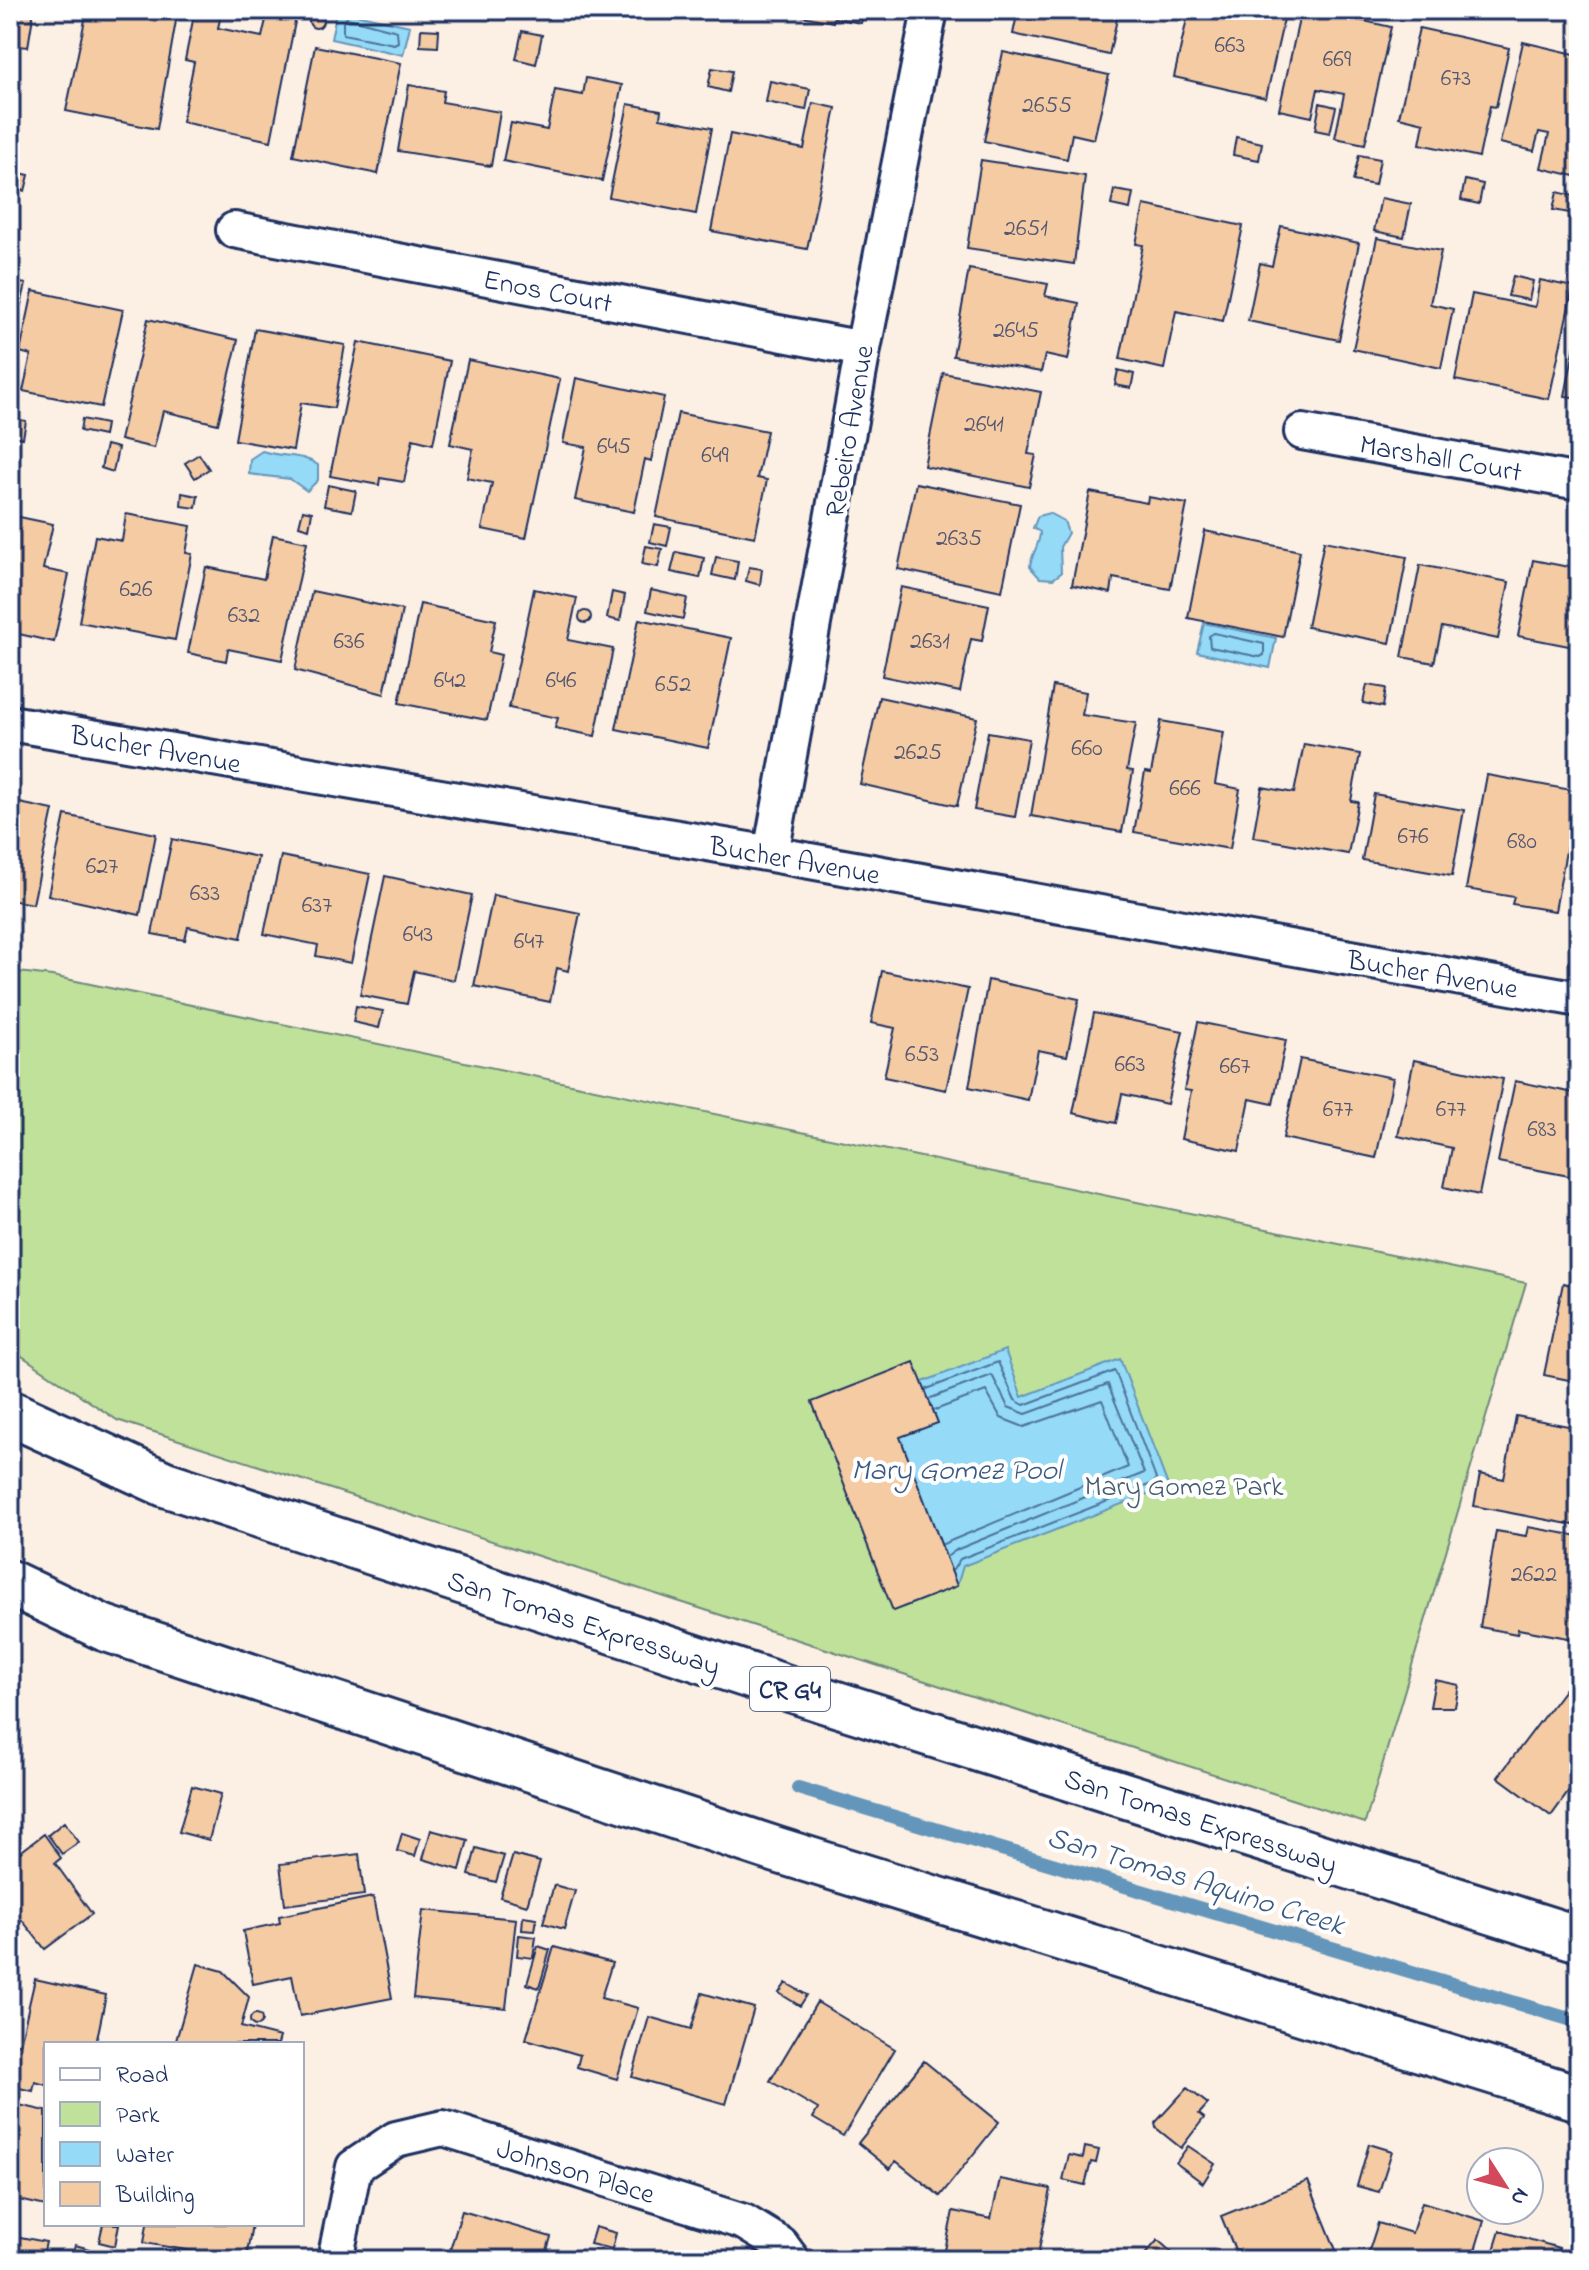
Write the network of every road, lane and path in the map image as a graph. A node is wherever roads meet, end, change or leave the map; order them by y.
1 (930, 10) edge
2 (234, 230) dead end
3 (863, 349) junction
4 (1302, 432) dead end
5 (1579, 482) edge
6 (10, 723) edge
7 (771, 854) junction
8 (1579, 999) edge
9 (10, 1413) edge
10 (10, 1583) edge
11 (10, 1594) edge
12 (104, 1628) junction
13 (1579, 1939) edge
14 (1579, 2098) edge
15 (335, 2260) edge
16 (792, 2260) edge

1 - 3 street, Rebeiro Avenue
2 - 3 street, Enos Court
3 - 7 street, Rebeiro Avenue
4 - 5 street, Marshall Court
6 - 7 street, Bucher Avenue
7 - 8 street, Bucher Avenue
9 - 13 highway, San Tomas Expressway / CR G4
10 - 12 highway
11 - 12 highway
12 - 14 highway
15 - 16 street, Johnson Place

